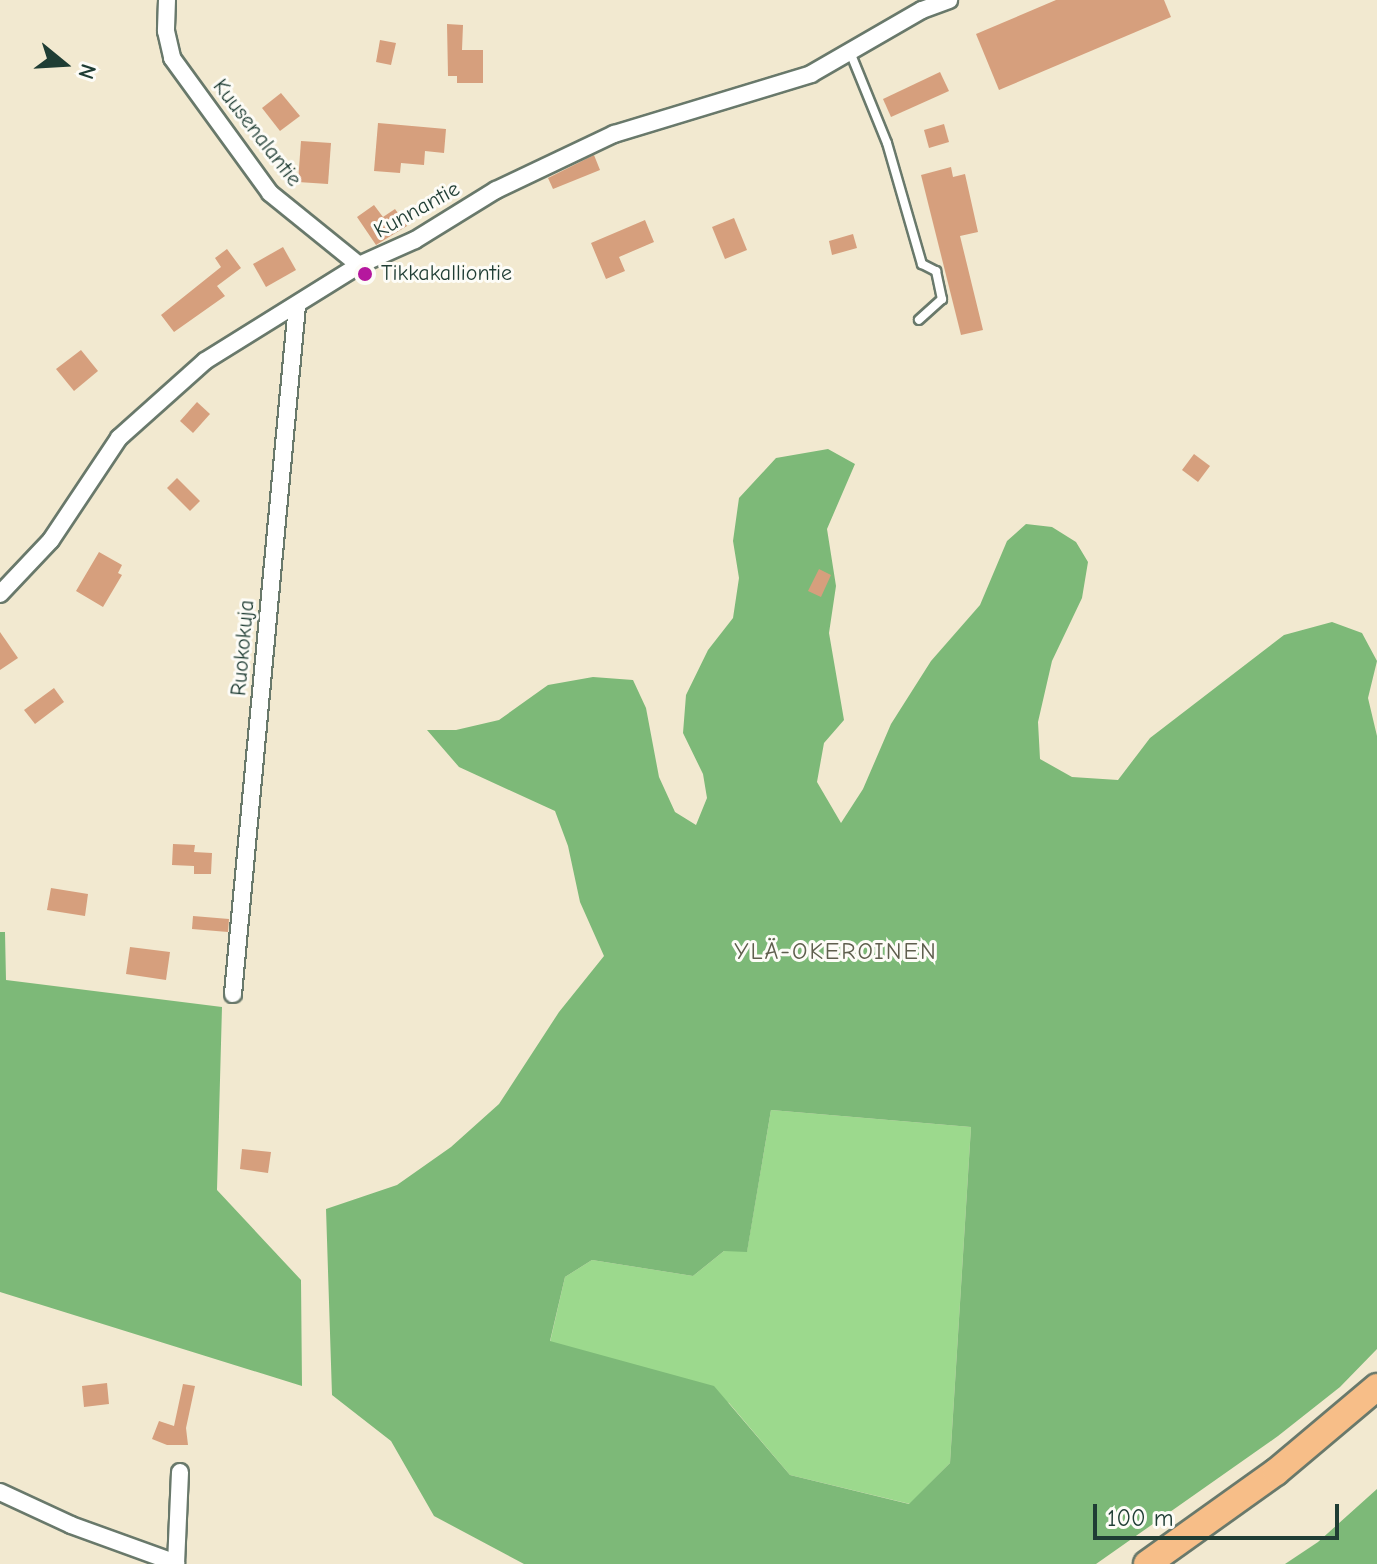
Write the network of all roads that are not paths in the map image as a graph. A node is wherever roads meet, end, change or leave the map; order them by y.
1 (167, 0) edge
2 (949, 0) edge
3 (850, 52) junction
4 (359, 265) junction
5 (297, 306) junction
6 (919, 320) dead end
7 (0, 594) edge
8 (233, 994) dead end
9 (1377, 1387) edge
10 (180, 1472) dead end
11 (0, 1492) edge
12 (176, 1564) edge
13 (1147, 1564) edge

1 - 4 street, Kuusenalantie
2 - 3 street, Kunnantie
3 - 4 street, Kunnantie
3 - 6 lane
4 - 5 street, Kunnantie
5 - 7 street, Kunnantie
5 - 8 street, Ruokokuja
9 - 13 main road
10 - 12 street
11 - 12 street

